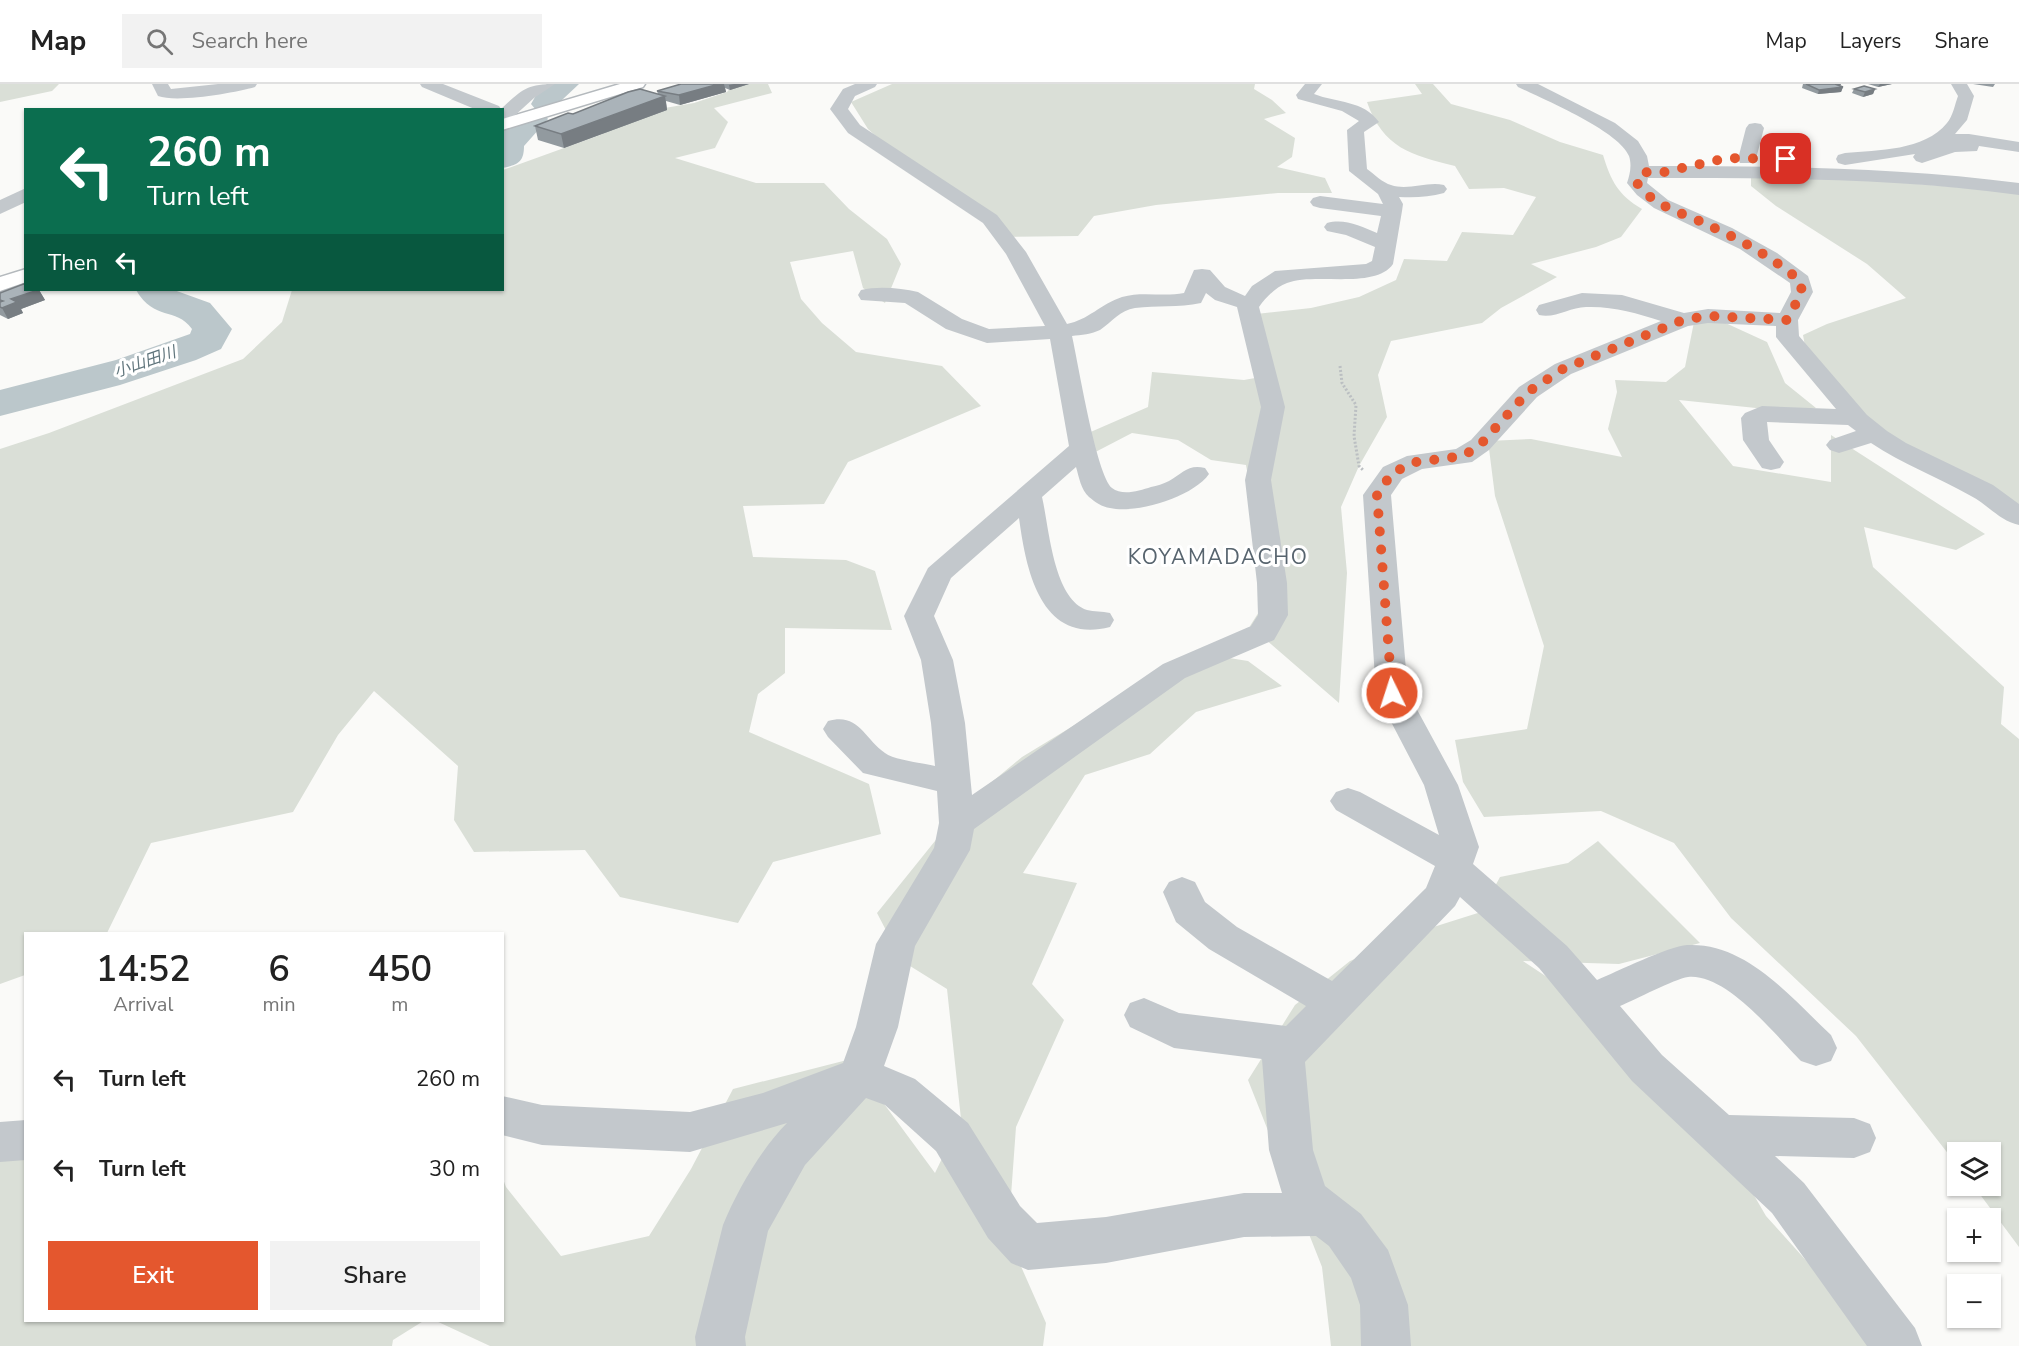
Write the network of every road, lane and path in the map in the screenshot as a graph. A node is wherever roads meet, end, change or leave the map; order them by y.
1 (160, 84) edge
2 (428, 84) edge
3 (547, 84) edge
4 (636, 84) edge
5 (869, 84) edge
6 (1314, 84) edge
7 (1959, 84) edge
8 (243, 86) edge
9 (1521, 95) edge
10 (221, 103) dead end
11 (486, 108) edge
12 (505, 116) edge
13 (1959, 116) junction
14 (1979, 119) dead end
15 (1755, 128) dead end
16 (1842, 140) dead end
17 (1934, 141) junction
18 (1971, 147) dead end
19 (2019, 147) edge
20 (1887, 154) junction
21 (1747, 159) junction
22 (1651, 172) junction
23 (1437, 189) dead end
24 (2019, 189) edge
25 (24, 195) edge
26 (1389, 201) junction
27 (1320, 202) dead end
28 (0, 208) edge
29 (1334, 227) dead end
30 (1386, 244) junction
31 (24, 276) edge
32 (1591, 280) dead end
33 (0, 284) edge
34 (869, 295) dead end
35 (1622, 302) junction
36 (1251, 304) junction
37 (1546, 310) dead end
38 (1683, 320) junction
39 (1787, 320) junction
40 (1060, 332) junction
41 (933, 335) dead end
42 (987, 336) junction
43 (1340, 366) dead end
44 (1855, 417) junction
45 (1875, 433) junction
46 (1839, 444) dead end
47 (1082, 448) junction
48 (1771, 462) dead end
49 (1196, 474) dead end
50 (1384, 484) junction
51 (1029, 497) junction
52 (2019, 517) edge
53 (1099, 620) dead end
54 (840, 729) dead end
55 (954, 783) junction
56 (1348, 801) dead end
57 (957, 823) junction
58 (1454, 865) junction
59 (1182, 892) dead end
60 (1590, 1001) junction
61 (1336, 1003) junction
62 (1144, 1015) dead end
63 (1294, 1045) junction
64 (1816, 1048) dead end
65 (859, 1076) junction
66 (504, 1116) edge
67 (1719, 1135) junction
68 (1854, 1138) dead end
69 (24, 1140) edge
70 (0, 1142) edge
71 (1324, 1214) junction
72 (721, 1346) edge
73 (1386, 1346) edge
74 (1897, 1346) edge

1 - 8 street
2 - 11 street
3 - 12 street
4 - 12 highway
5 - 40 street
6 - 26 street
7 - 13 street
8 - 10 street
9 - 22 street
13 - 14 street
13 - 17 street
15 - 21 street
16 - 20 street
17 - 19 street
17 - 20 street
18 - 20 street
20 - 21 street
21 - 22 street
22 - 24 street
22 - 39 street
23 - 26 street
25 - 28 street
26 - 27 street
26 - 30 street
29 - 30 street
30 - 36 street
31 - 33 highway
32 - 35 street
34 - 42 street
35 - 37 street
35 - 38 street
36 - 40 street
36 - 57 street
38 - 39 street
38 - 50 street
39 - 44 street
40 - 42 street
40 - 47 street
41 - 42 street
43 - 50 path
44 - 45 street
44 - 48 street
45 - 46 street
45 - 52 street
47 - 49 street
47 - 51 street
50 - 58 street
51 - 53 street
51 - 55 street
54 - 55 street
55 - 57 street
56 - 58 street
57 - 65 street
58 - 60 street
58 - 61 street
59 - 61 street
60 - 64 street
60 - 67 street
61 - 63 street
62 - 63 street
63 - 71 street
65 - 66 street
65 - 71 street
65 - 72 street
67 - 68 street
67 - 74 street
69 - 70 street
71 - 73 street

